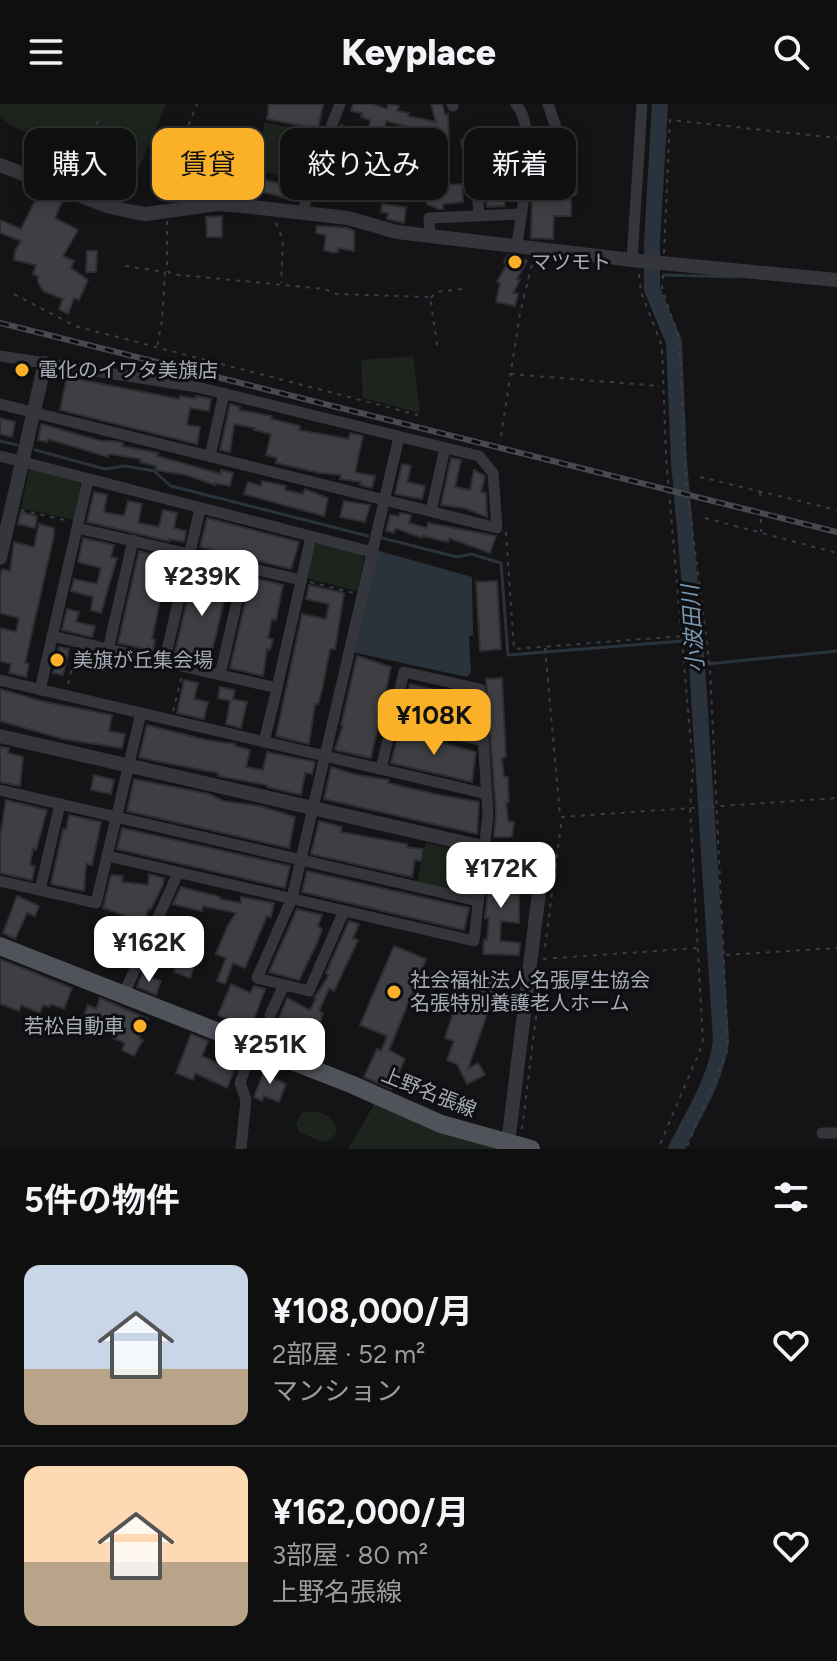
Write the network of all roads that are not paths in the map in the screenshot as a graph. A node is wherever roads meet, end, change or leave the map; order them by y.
1 (340, 104) edge
2 (516, 104) edge
3 (548, 104) edge
4 (642, 104) edge
5 (331, 128) edge
6 (526, 128) edge
7 (556, 128) edge
8 (0, 165) edge
9 (304, 200) edge
10 (478, 200) edge
11 (523, 200) edge
12 (303, 213) junction
13 (521, 214) junction
14 (479, 216) junction
15 (430, 236) junction
16 (517, 245) junction
17 (637, 260) junction
18 (837, 280) edge
19 (0, 356) edge
20 (45, 363) junction
21 (224, 393) junction
22 (0, 404) edge
23 (35, 413) junction
24 (399, 437) junction
25 (445, 448) junction
26 (0, 456) edge
27 (210, 456) junction
28 (24, 462) junction
29 (88, 480) junction
30 (384, 500) junction
31 (200, 509) junction
32 (431, 511) junction
33 (78, 526) junction
34 (311, 537) junction
35 (133, 540) junction
36 (372, 552) junction
37 (190, 553) junction
38 (0, 558) edge
39 (245, 567) junction
40 (301, 580) junction
41 (52, 636) junction
42 (108, 650) junction
43 (164, 663) junction
44 (220, 675) junction
45 (0, 680) edge
46 (277, 688) junction
47 (40, 690) junction
48 (141, 713) junction
49 (393, 721) junction
50 (0, 736) edge
51 (484, 741) junction
52 (264, 742) junction
53 (325, 756) junction
54 (128, 765) junction
55 (381, 769) junction
56 (2, 791) edge
57 (487, 794) junction
58 (60, 804) junction
59 (0, 806) edge
60 (313, 808) junction
61 (116, 817) junction
62 (484, 848) junction
63 (108, 856) junction
64 (300, 861) junction
65 (178, 873) junction
66 (0, 881) edge
67 (40, 890) junction
68 (292, 898) junction
69 (478, 901) junction
70 (344, 911) junction
71 (0, 946) edge
72 (284, 985) junction
73 (123, 996) junction
74 (270, 1015) dead end
75 (253, 1047) junction
76 (822, 1133) dead end
77 (837, 1133) edge
78 (508, 1143) junction
79 (241, 1149) edge
80 (531, 1149) edge

1 - 5 street
2 - 6 street
3 - 7 street
4 - 17 street
8 - 12 street
9 - 12 street
10 - 14 street
11 - 13 street
12 - 15 street
13 - 14 street
13 - 16 street
14 - 15 street
15 - 16 street
16 - 17 street
17 - 18 street
19 - 20 street
20 - 21 street
20 - 23 street
21 - 24 street
21 - 27 street
22 - 23 street
23 - 27 street
23 - 28 street
24 - 25 street
24 - 30 street
25 - 32 street
25 - 32 street
26 - 28 street
27 - 30 street
28 - 29 street
28 - 38 street
29 - 31 street
29 - 33 street
30 - 32 street
30 - 36 street
31 - 34 street
31 - 37 street
33 - 35 street
33 - 41 street
34 - 36 street
34 - 40 street
35 - 37 street
35 - 42 street
36 - 53 street
37 - 39 street
37 - 43 street
39 - 40 street
39 - 44 street
40 - 46 street
41 - 42 street
41 - 47 street
42 - 43 street
43 - 44 street
44 - 46 street
45 - 47 street
46 - 52 street
47 - 48 street
48 - 52 street
48 - 54 street
49 - 51 street
49 - 51 street
49 - 55 street
50 - 54 street
51 - 57 street
52 - 53 street
53 - 55 street
53 - 60 street
54 - 60 street
54 - 61 street
55 - 57 street
56 - 58 street
56 - 59 street
57 - 62 street
58 - 61 street
58 - 67 street
60 - 62 street
60 - 64 street
61 - 63 street
61 - 64 street
62 - 69 street
62 - 78 street
63 - 65 street
63 - 67 street
64 - 68 street
64 - 69 street
65 - 68 street
65 - 73 street
66 - 67 street
68 - 70 street
68 - 72 street
69 - 70 street
70 - 72 street
71 - 73 main road, 上野名張線
72 - 74 street
73 - 75 main road, 上野名張線
75 - 78 main road, 上野名張線
75 - 79 street
76 - 77 street
78 - 80 main road, 上野名張線

